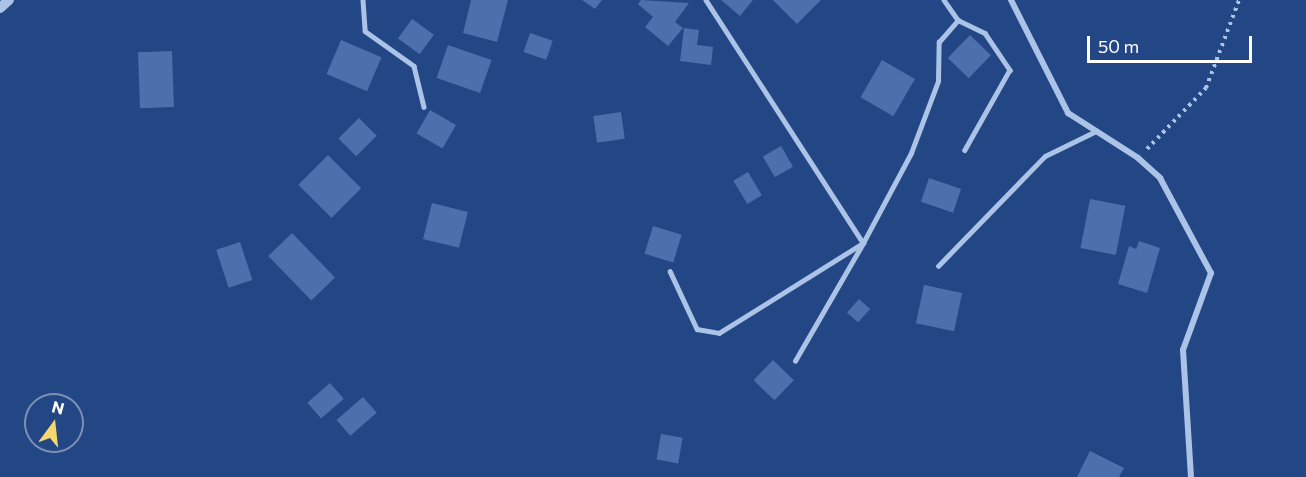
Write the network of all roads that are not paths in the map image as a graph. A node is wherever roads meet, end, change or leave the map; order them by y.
1 (9, 0) edge
2 (363, 0) edge
3 (706, 0) edge
4 (944, 0) edge
5 (1011, 0) edge
6 (0, 8) edge
7 (958, 20) junction
8 (423, 107) dead end
9 (1096, 131) junction
10 (965, 150) dead end
11 (862, 243) junction
12 (938, 266) dead end
13 (670, 271) dead end
14 (795, 361) dead end
15 (1191, 477) edge

1 - 6 street
2 - 8 lane
3 - 11 lane
4 - 7 lane
5 - 9 street
7 - 10 lane
7 - 11 lane
9 - 12 lane
9 - 15 street
11 - 13 lane
11 - 14 lane

